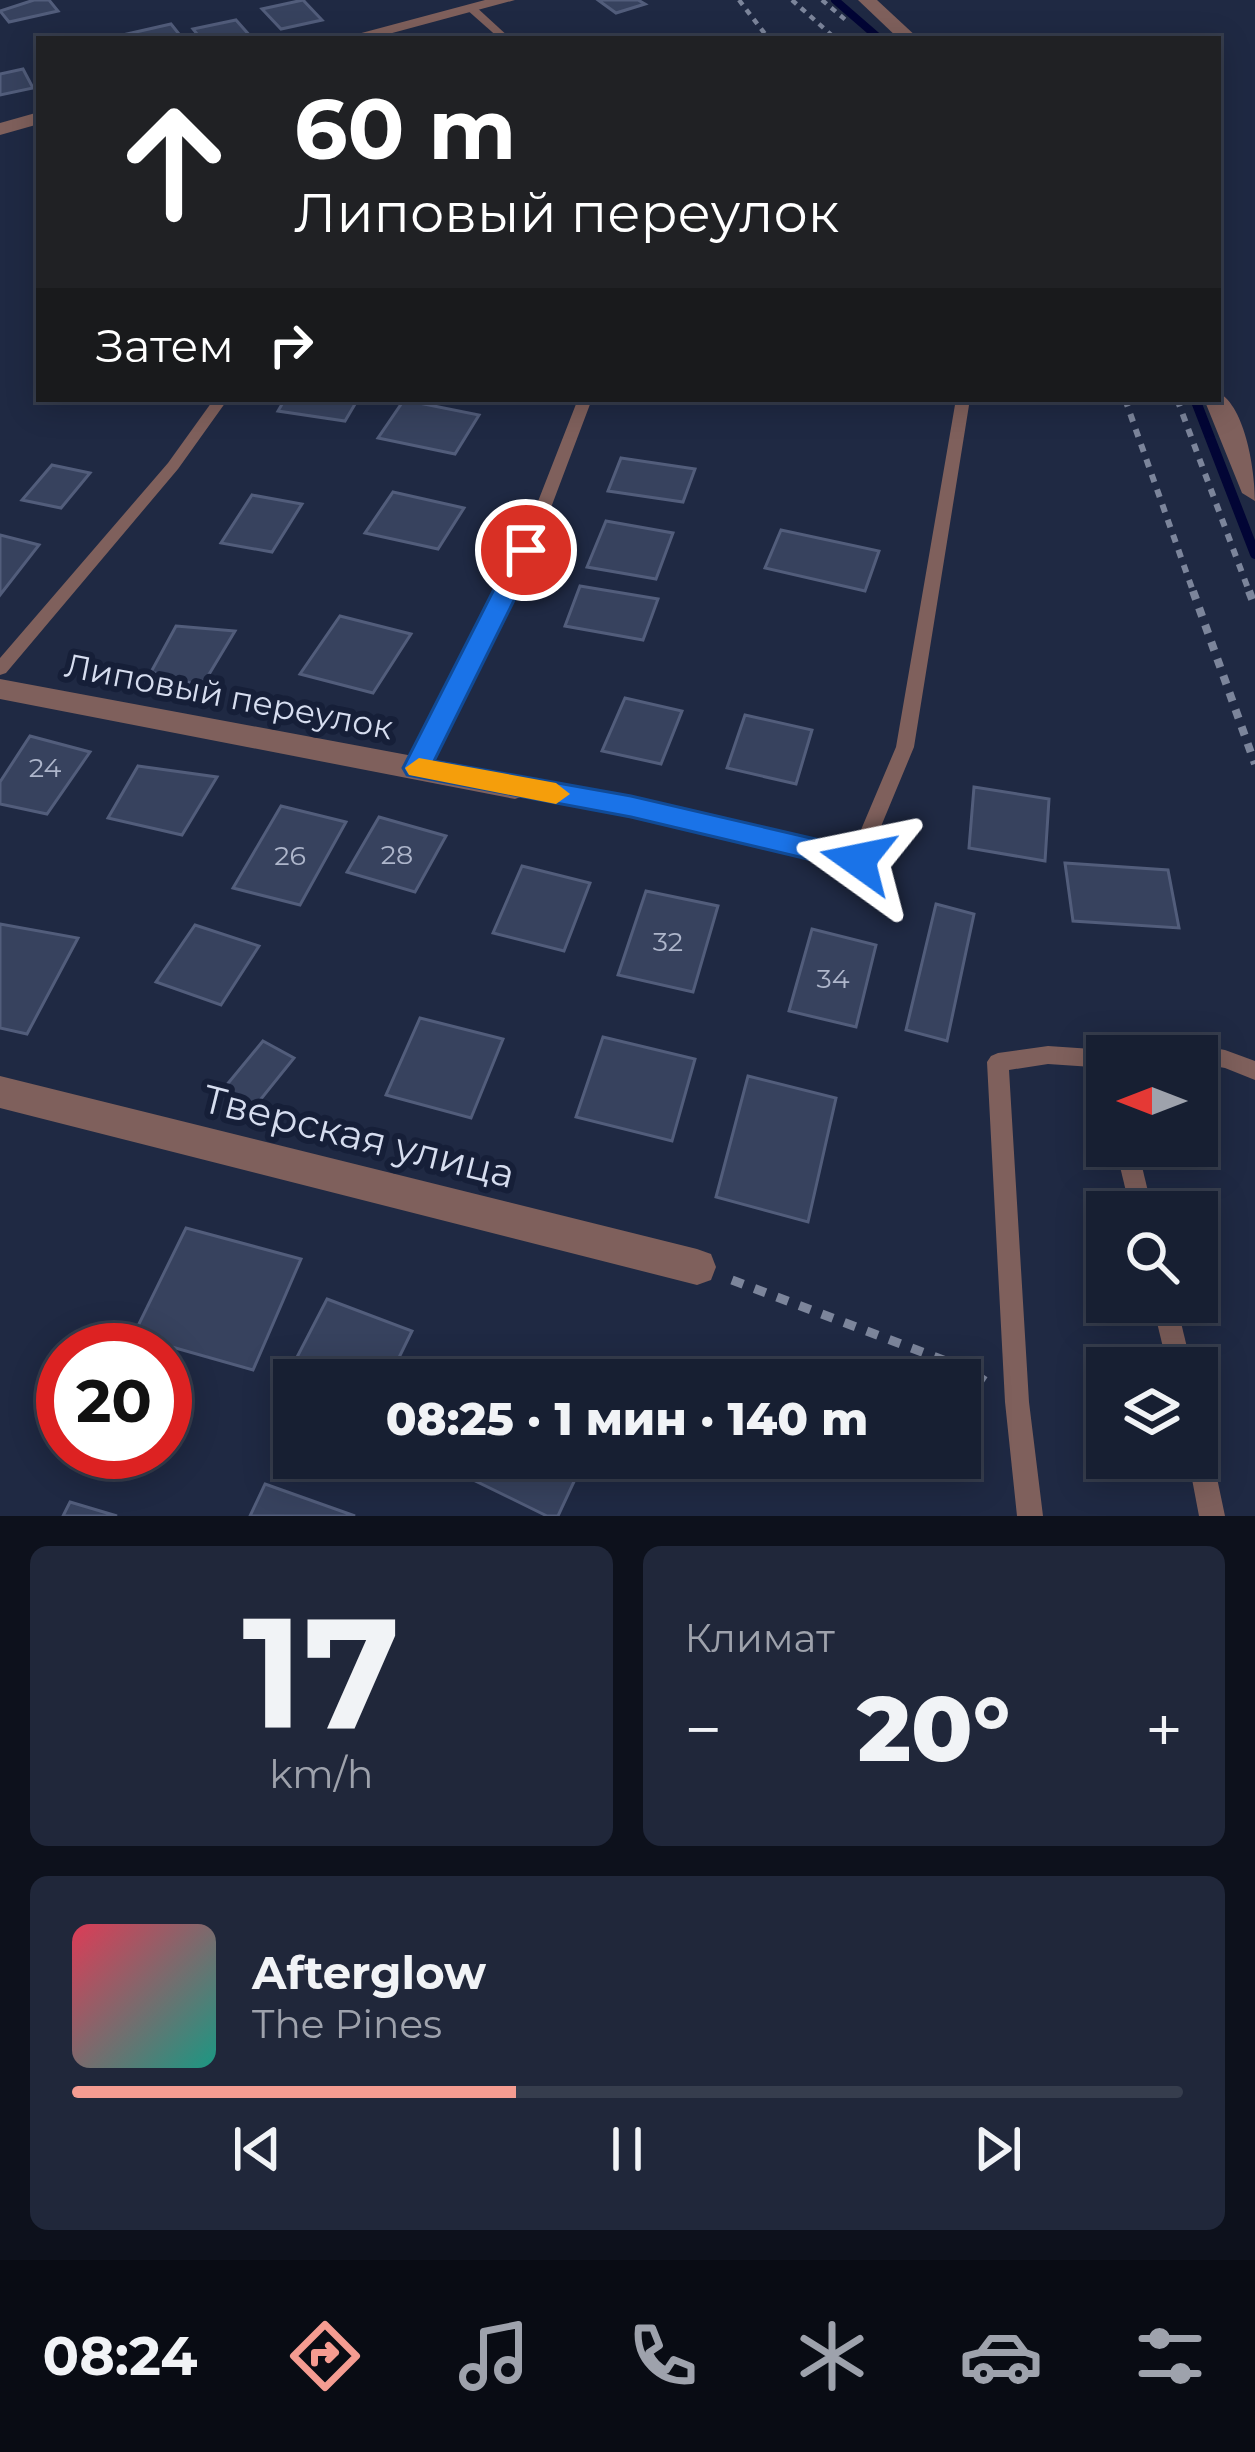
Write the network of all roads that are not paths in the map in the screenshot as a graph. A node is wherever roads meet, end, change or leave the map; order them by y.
1 (506, 0) edge
2 (867, 0) edge
3 (470, 7) junction
4 (359, 36) edge
5 (503, 36) edge
6 (907, 36) edge
7 (36, 119) edge
8 (0, 128) edge
9 (219, 402) edge
10 (584, 402) edge
11 (962, 402) edge
12 (1217, 402) edge
13 (1255, 493) edge
14 (0, 669) edge
15 (0, 689) edge
16 (417, 768) junction
17 (515, 787) joint
18 (1086, 1058) edge
19 (1218, 1058) edge
20 (1255, 1071) edge
21 (0, 1092) edge
22 (697, 1267) road end
23 (1205, 1479) edge
24 (1030, 1516) edge
25 (1212, 1516) edge

1 - 3 street
2 - 6 street
3 - 4 street
3 - 5 lane
7 - 8 street
9 - 14 lane
10 - 16 lane
11 - 17 lane
12 - 13 street
15 - 16 street, Липовый переулок
16 - 17 street, Липовый переулок
18 - 24 lane
19 - 20 lane
21 - 22 street, Тверская улица
23 - 25 lane

